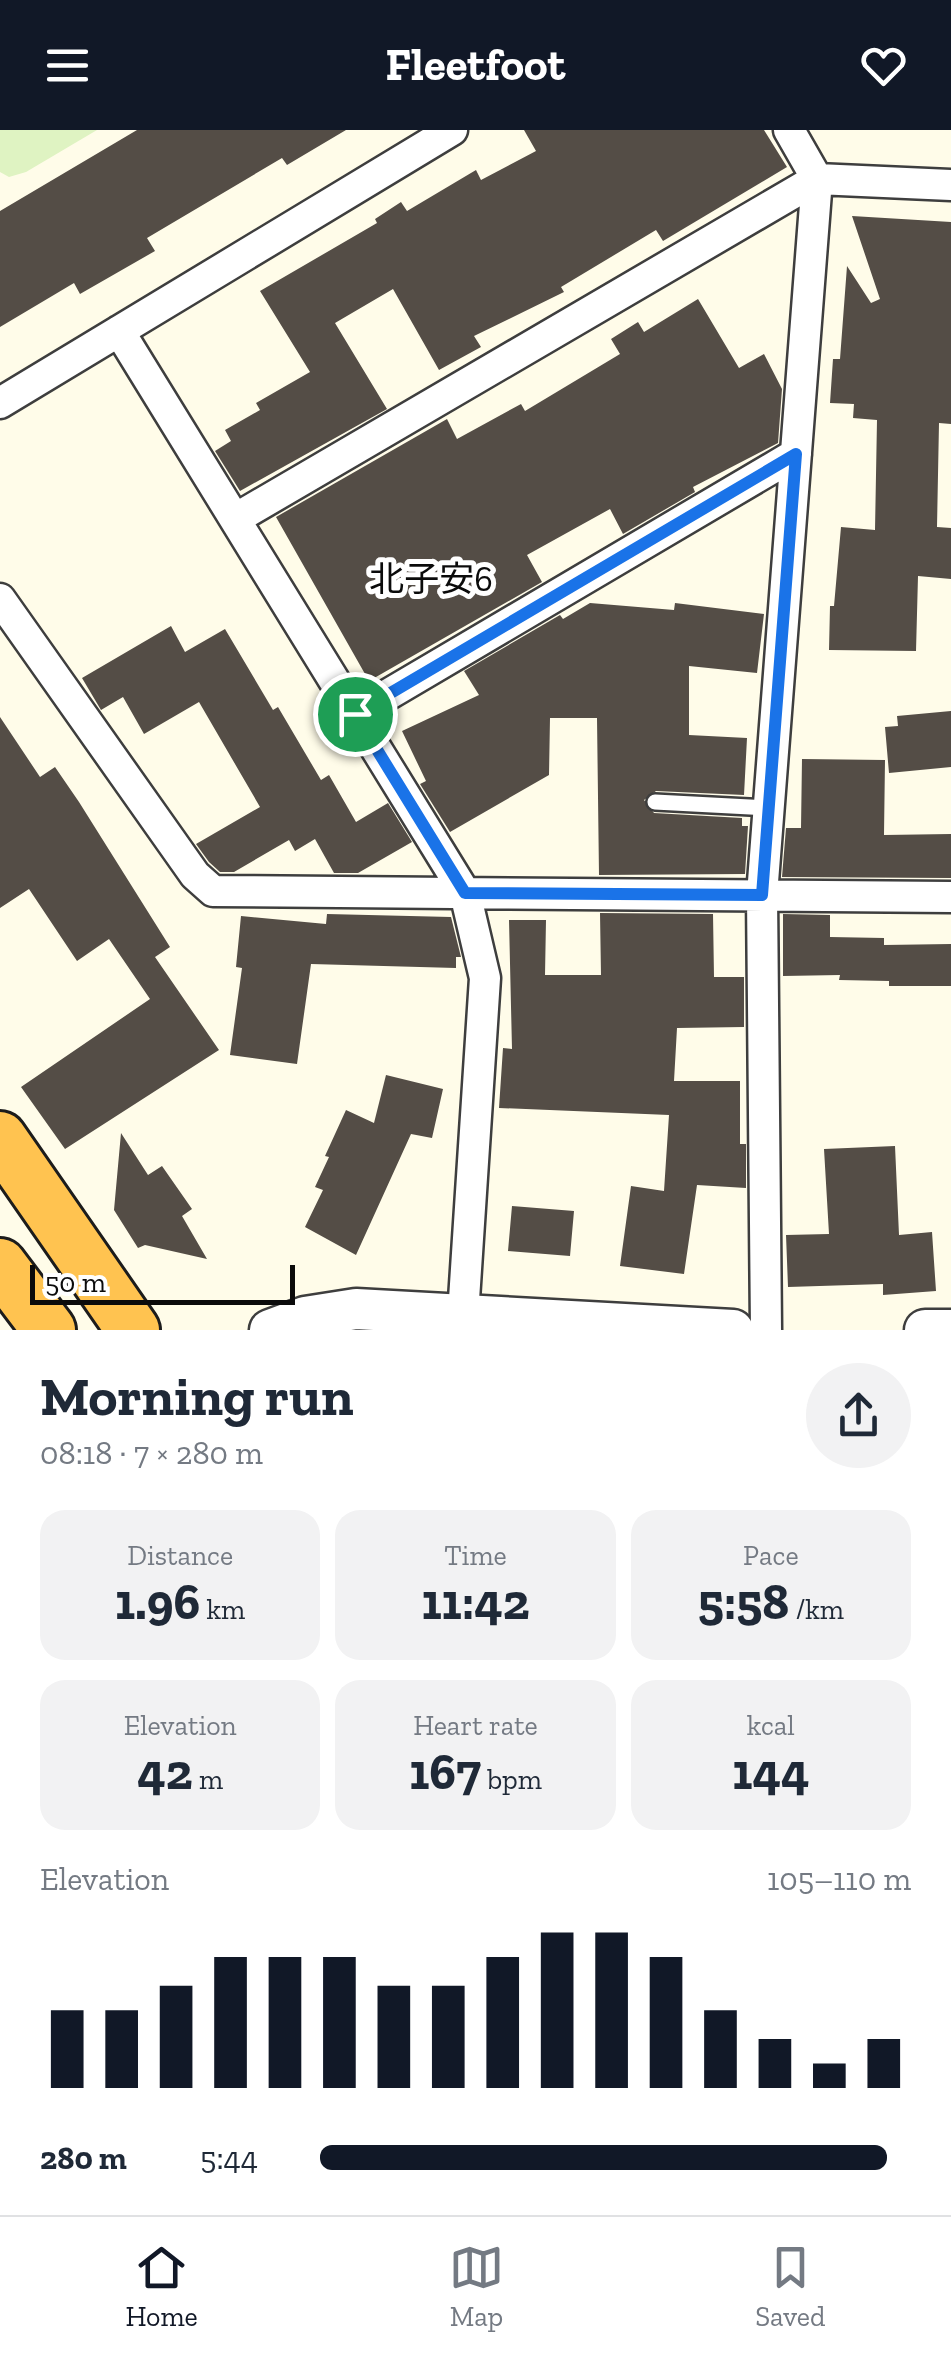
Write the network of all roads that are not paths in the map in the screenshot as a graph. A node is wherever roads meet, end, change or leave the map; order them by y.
1 (452, 130) edge
2 (789, 130) edge
3 (817, 178) junction
4 (951, 186) edge
5 (119, 331) junction
6 (0, 403) edge
7 (796, 454) junction
8 (235, 519) junction
9 (0, 599) edge
10 (355, 714) junction
11 (655, 802) dead end
12 (768, 808) junction
13 (465, 893) junction
14 (762, 895) junction
15 (951, 897) edge
16 (0, 1138) edge
17 (0, 1265) edge
18 (463, 1316) junction
19 (49, 1330) edge
20 (133, 1330) edge
21 (270, 1330) edge
22 (733, 1330) edge
23 (766, 1330) edge
24 (925, 1330) edge
25 (951, 1330) edge

1 - 5 street
2 - 3 street
3 - 4 street
3 - 7 street
3 - 8 street
5 - 6 street
5 - 8 street
7 - 10 street
7 - 12 street
8 - 10 street
9 - 13 street
10 - 13 street
11 - 12 lane
12 - 14 street
13 - 14 street
13 - 18 street
14 - 15 street
14 - 23 street
16 - 20 highway
17 - 19 highway
18 - 21 street
18 - 22 street
24 - 25 street

